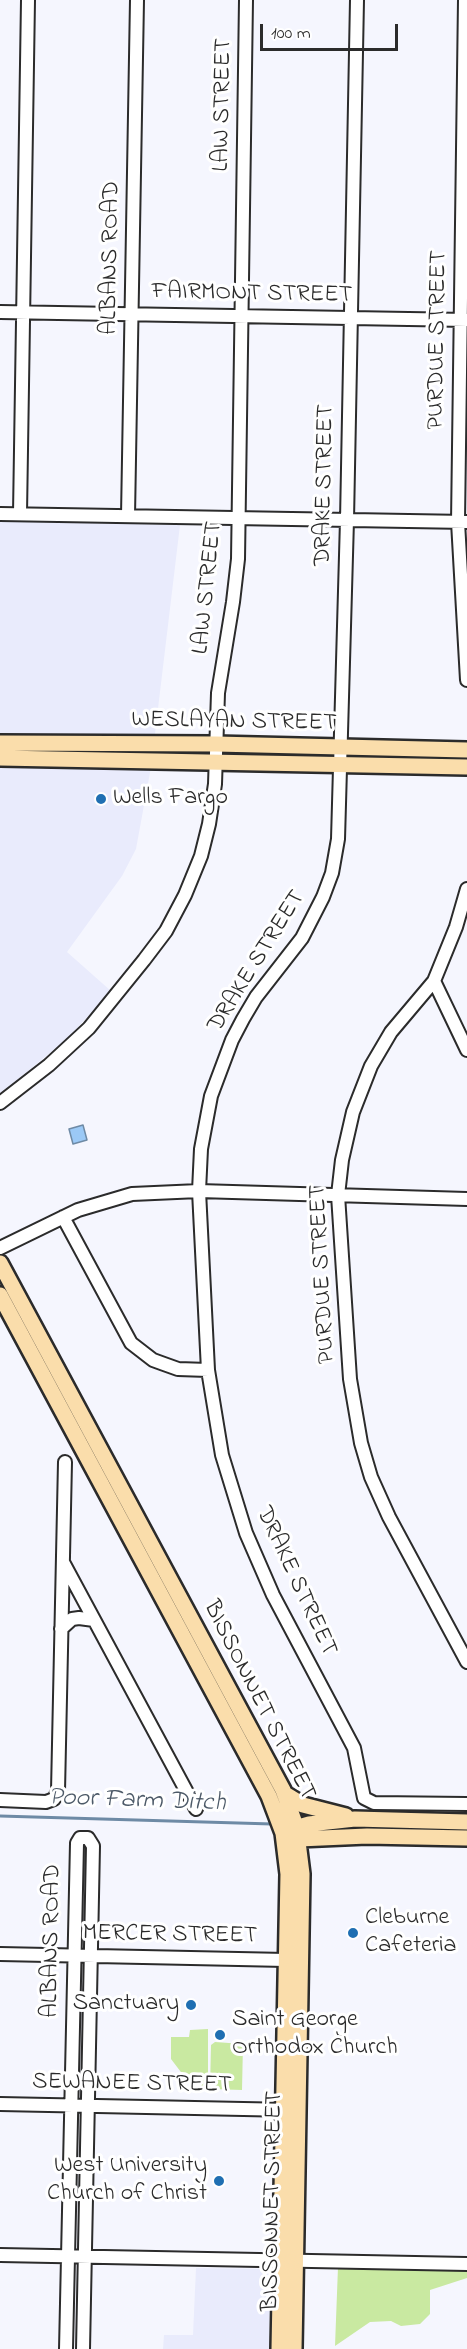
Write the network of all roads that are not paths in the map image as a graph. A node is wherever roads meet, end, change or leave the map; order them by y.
1 (28, 0) edge
2 (137, 0) edge
3 (246, 0) edge
4 (357, 0) edge
5 (465, 0) edge
6 (0, 312) edge
7 (23, 313) junction
8 (132, 315) junction
9 (242, 316) junction
10 (350, 318) junction
11 (464, 320) edge
12 (0, 514) edge
13 (20, 514) junction
14 (128, 516) junction
15 (238, 518) junction
16 (347, 520) junction
17 (462, 522) edge
18 (467, 680) edge
19 (0, 743) edge
20 (216, 744) junction
21 (341, 747) junction
22 (467, 750) edge
23 (34, 751) junction
24 (0, 758) edge
25 (215, 763) junction
26 (340, 765) junction
27 (467, 767) edge
28 (467, 889) edge
29 (434, 981) junction
30 (467, 1050) edge
31 (0, 1103) edge
32 (199, 1191) junction
33 (338, 1195) junction
34 (467, 1199) edge
35 (63, 1217) junction
36 (0, 1248) edge
37 (0, 1263) edge
38 (0, 1295) edge
39 (208, 1370) junction
40 (87, 1440) junction
41 (65, 1462) dead end
42 (62, 1561) junction
43 (94, 1620) junction
44 (61, 1629) junction
45 (197, 1645) junction
46 (467, 1662) edge
47 (285, 1794) junction
48 (0, 1800) edge
49 (467, 1804) edge
50 (196, 1809) dead end
51 (355, 1819) junction
52 (467, 1822) edge
53 (293, 1833) junction
54 (467, 1838) edge
55 (0, 1954) edge
56 (74, 1956) junction
57 (90, 1956) junction
58 (286, 1960) junction
59 (301, 1966) junction
60 (0, 2104) edge
61 (71, 2105) junction
62 (87, 2106) junction
63 (292, 2110) junction
64 (0, 2255) edge
65 (68, 2256) junction
66 (85, 2257) junction
67 (288, 2261) junction
68 (467, 2264) edge
69 (66, 2349) edge
70 (83, 2349) edge
71 (279, 2349) edge
72 (294, 2349) edge

1 - 7 street
2 - 8 street, ALBANS ROAD
3 - 9 street, LAW STREET
4 - 10 street, DRAKE STREET
5 - 11 street, PURDUE STREET
6 - 7 street, FAIRMONT STREET
7 - 8 street, FAIRMONT STREET
7 - 13 street
8 - 9 street, FAIRMONT STREET
8 - 14 street, ALBANS ROAD
9 - 10 street, FAIRMONT STREET
9 - 15 street, LAW STREET
10 - 11 street, FAIRMONT STREET
10 - 16 street, DRAKE STREET
11 - 17 street, PURDUE STREET
12 - 13 street
13 - 14 street
14 - 15 street
15 - 16 street
15 - 20 street, LAW STREET
16 - 17 street
16 - 21 street, DRAKE STREET
17 - 18 street, PURDUE STREET
19 - 23 main road, WESLAYAN STREET
20 - 21 main road, WESLAYAN STREET
20 - 23 main road, WESLAYAN STREET
20 - 25 street, LAW STREET
21 - 22 main road, WESLAYAN STREET
21 - 26 street, DRAKE STREET
23 - 24 main road, WESLAYAN STREET
23 - 25 main road, WESLAYAN STREET
25 - 26 main road, WESLAYAN STREET
25 - 31 street, LAW STREET
26 - 27 main road, WESLAYAN STREET
26 - 32 street, DRAKE STREET
28 - 29 street, PURDUE STREET
29 - 30 street
29 - 33 street, PURDUE STREET
32 - 33 street
32 - 35 street
32 - 39 street, DRAKE STREET
33 - 34 street
33 - 46 street, PURDUE STREET
35 - 36 street
35 - 39 street
37 - 40 main road, BISSONNET STREET
38 - 40 main road, BISSONNET STREET
39 - 49 street, DRAKE STREET
40 - 45 main road, BISSONNET STREET
41 - 42 street
42 - 43 street
42 - 44 street
43 - 44 street
43 - 50 street
44 - 48 street
45 - 47 main road, BISSONNET STREET
45 - 53 main road, BISSONNET STREET
47 - 51 main road
47 - 53 main road, BISSONNET STREET
51 - 52 main road
51 - 53 main road
53 - 54 main road
53 - 58 main road, BISSONNET STREET
53 - 59 main road, BISSONNET STREET
55 - 56 street, MERCER STREET
56 - 57 street, MERCER STREET
56 - 57 street, ALBANS ROAD
56 - 61 street, ALBANS ROAD
57 - 58 street, MERCER STREET
57 - 62 street, ALBANS ROAD
58 - 59 street, MERCER STREET
58 - 63 main road, BISSONNET STREET
59 - 63 main road, BISSONNET STREET
60 - 61 street, SEWANEE STREET
61 - 62 street, SEWANEE STREET
61 - 65 street, ALBANS ROAD
62 - 63 street, SEWANEE STREET
62 - 66 street, ALBANS ROAD
63 - 67 main road, BISSONNET STREET
64 - 65 street
65 - 66 street
65 - 69 street, ALBANS ROAD
66 - 67 street
66 - 70 street, ALBANS ROAD
67 - 68 street
67 - 71 main road, BISSONNET STREET
67 - 72 main road, BISSONNET STREET

